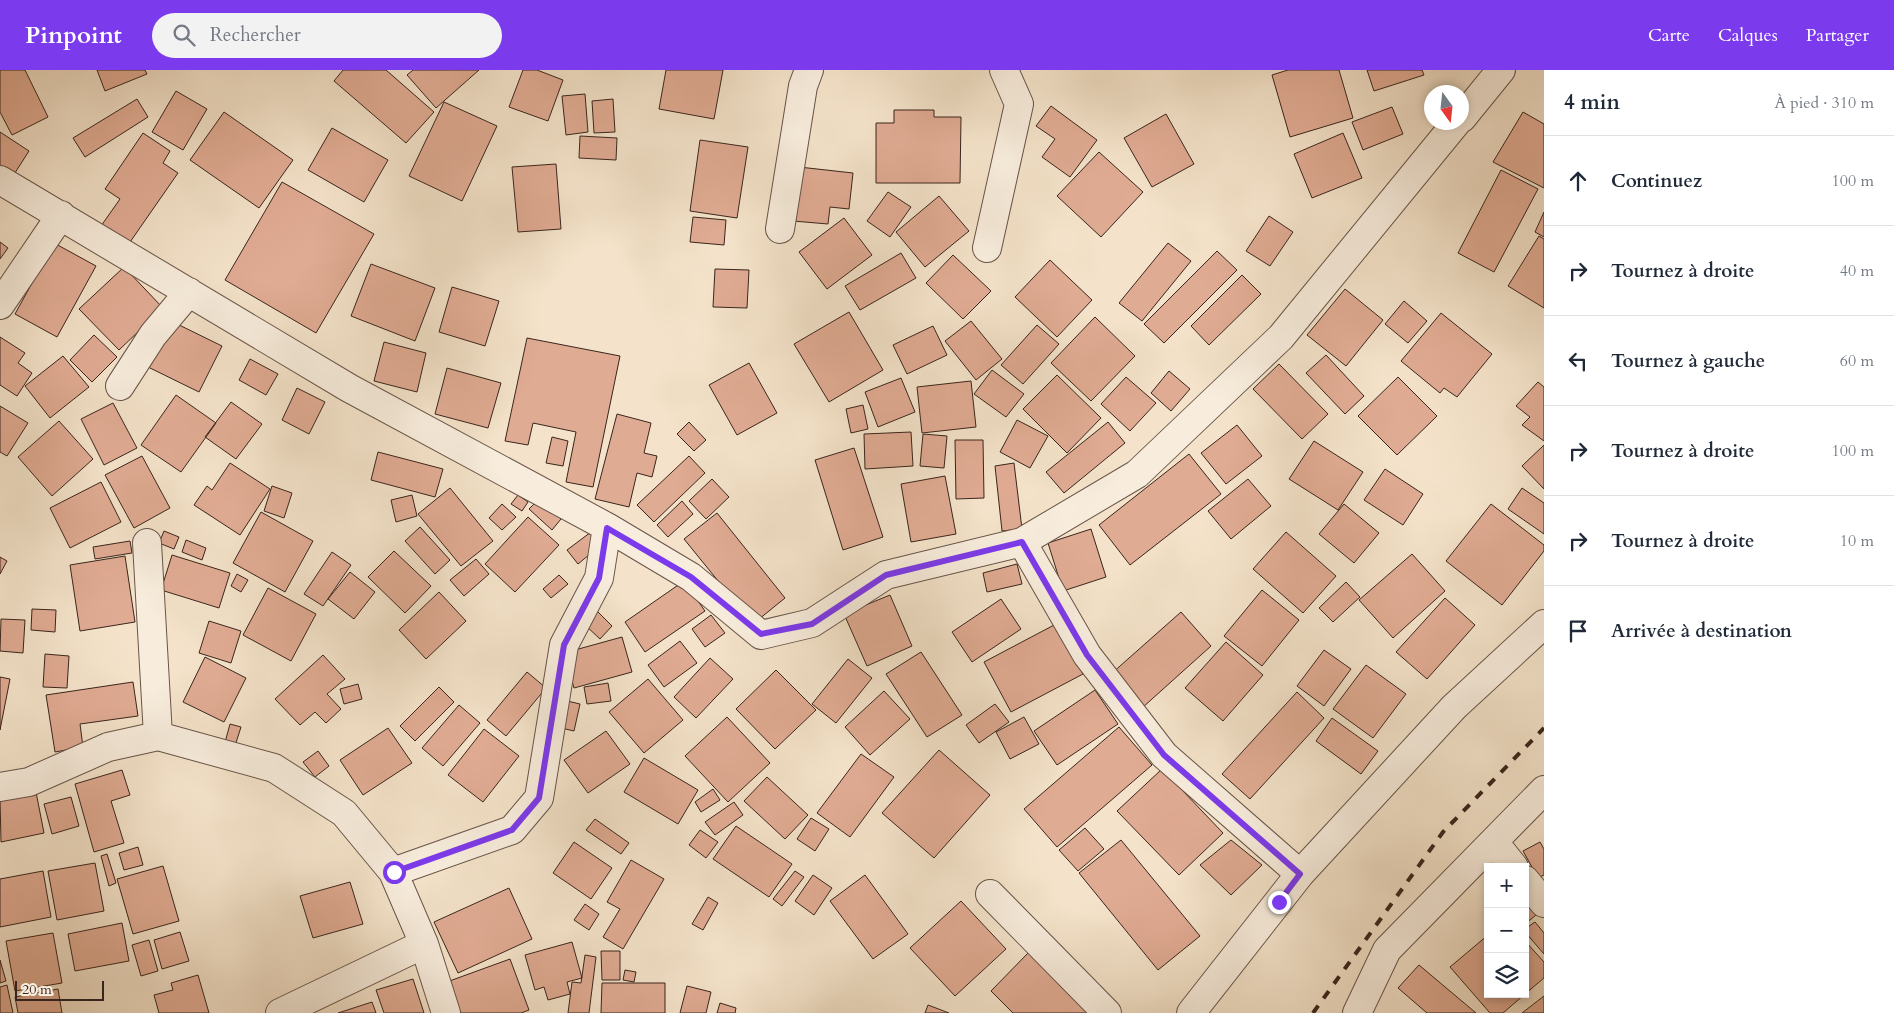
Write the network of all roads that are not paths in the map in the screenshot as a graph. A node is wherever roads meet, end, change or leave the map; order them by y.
1 (808, 70) edge
2 (1004, 70) edge
3 (1501, 70) edge
4 (1469, 109) edge
5 (1451, 130) edge
6 (0, 180) edge
7 (61, 215) junction
8 (780, 228) dead end
9 (986, 248) dead end
10 (189, 292) junction
11 (0, 305) edge
12 (120, 386) dead end
13 (607, 528) junction
14 (1022, 542) junction
15 (147, 543) dead end
16 (1544, 624) edge
17 (158, 736) junction
18 (0, 787) edge
19 (1544, 790) edge
20 (1494, 842) junction
21 (1511, 863) edge
22 (394, 872) junction
23 (1300, 874) junction
24 (1529, 885) edge
25 (990, 894) dead end
26 (1544, 904) edge
27 (424, 944) junction
28 (283, 1013) edge
29 (446, 1013) edge
30 (1107, 1013) edge
31 (1191, 1013) edge
32 (1357, 1013) edge

1 - 8 street
2 - 9 street
3 - 4 street
5 - 14 street
6 - 7 street
7 - 10 street
7 - 11 street
10 - 12 street
10 - 13 street
13 - 14 street
13 - 22 street
14 - 23 street
15 - 17 street
16 - 23 street
17 - 18 street
17 - 22 street
19 - 20 street
20 - 21 street
20 - 32 street
22 - 27 street
23 - 31 street
24 - 26 street
25 - 30 street
27 - 28 street
27 - 29 street

